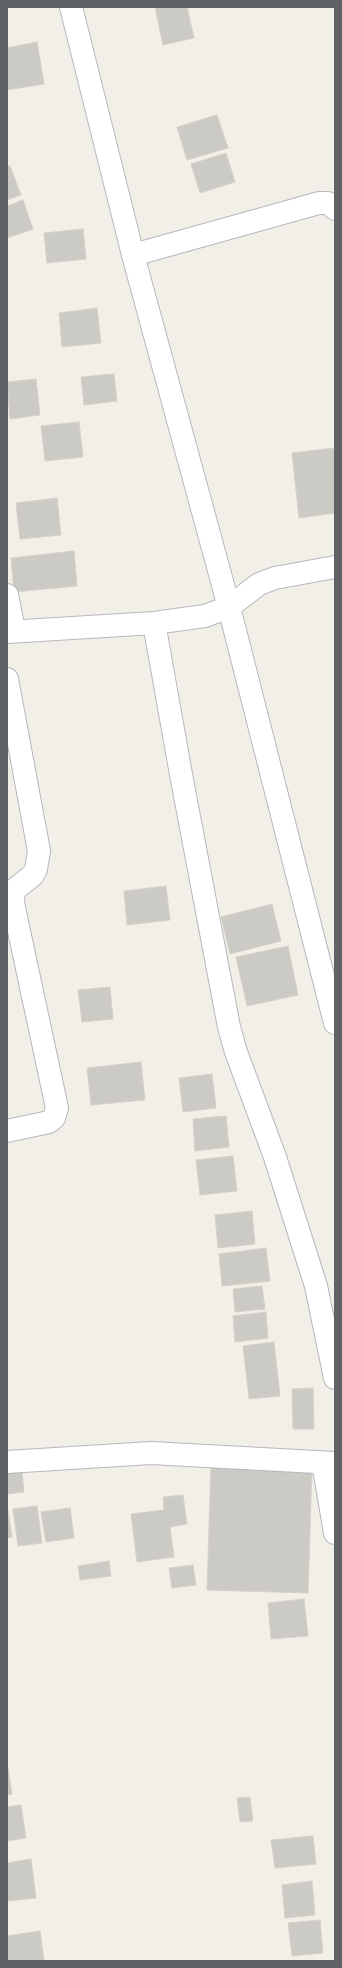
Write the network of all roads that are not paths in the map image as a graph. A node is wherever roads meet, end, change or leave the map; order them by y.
1 (72, 7) edge
2 (335, 209) edge
3 (133, 255) junction
4 (335, 567) edge
5 (7, 595) edge
6 (229, 608) junction
7 (154, 623) junction
8 (11, 631) edge
9 (7, 679) edge
10 (335, 1023) edge
11 (7, 1131) edge
12 (335, 1378) edge
13 (7, 1462) edge
14 (329, 1463) edge
15 (335, 1533) edge

1 - 3 street
2 - 3 street
3 - 6 street
4 - 6 street
5 - 8 street
6 - 7 street
6 - 10 street
7 - 8 street
7 - 12 street
9 - 11 street
13 - 14 street
14 - 15 street

